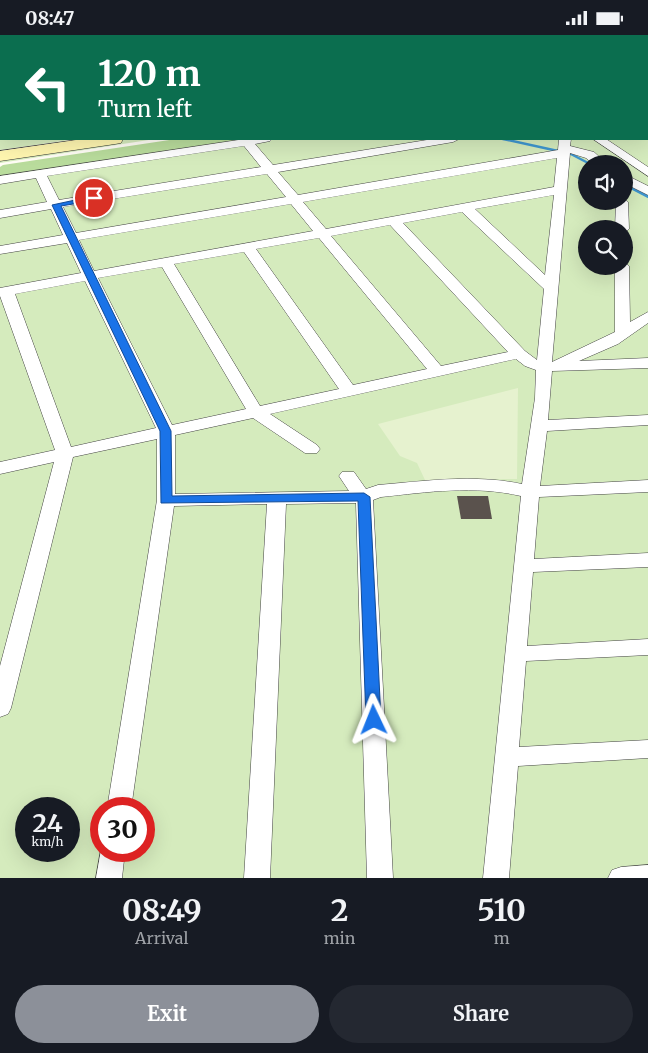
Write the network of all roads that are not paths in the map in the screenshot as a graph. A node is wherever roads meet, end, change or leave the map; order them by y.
1 (108, 140) edge
2 (260, 140) edge
3 (446, 140) edge
4 (600, 140) edge
5 (247, 142) junction
6 (564, 147) edge
7 (590, 155) edge
8 (0, 156) edge
9 (268, 169) junction
10 (648, 172) edge
11 (40, 174) junction
12 (0, 180) edge
13 (633, 183) edge
14 (560, 190) junction
15 (648, 191) edge
16 (294, 199) junction
17 (56, 205) junction
18 (465, 207) junction
19 (0, 214) edge
20 (394, 221) junction
21 (323, 233) junction
22 (72, 238) junction
23 (248, 248) junction
24 (0, 250) edge
25 (166, 262) junction
26 (622, 275) edge
27 (90, 276) junction
28 (551, 288) junction
29 (3, 291) edge
30 (648, 317) edge
31 (623, 333) junction
32 (519, 354) junction
33 (648, 363) edge
34 (544, 367) junction
35 (437, 372) junction
36 (349, 391) junction
37 (256, 411) junction
38 (648, 420) edge
39 (539, 425) junction
40 (166, 431) junction
41 (311, 449) dead end
42 (65, 454) junction
43 (0, 468) edge
44 (348, 477) dead end
45 (648, 486) edge
46 (530, 492) junction
47 (364, 497) junction
48 (277, 498) junction
49 (166, 500) junction
50 (648, 560) edge
51 (524, 566) junction
52 (648, 647) edge
53 (516, 654) junction
54 (0, 708) edge
55 (648, 749) edge
56 (507, 757) junction
57 (122, 797) edge
58 (111, 862) edge
59 (648, 876) edge
60 (109, 878) edge
61 (257, 878) edge
62 (380, 878) edge
63 (496, 878) edge
64 (621, 878) edge

1 - 8 street
2 - 5 street
3 - 9 street
4 - 10 street
5 - 9 street
5 - 11 street
6 - 7 street
6 - 14 street
6 - 16 street
9 - 16 street
9 - 17 street
11 - 12 street
11 - 17 street
13 - 15 street
14 - 18 street
14 - 28 street
16 - 21 street
16 - 22 street
17 - 19 street
17 - 22 street
18 - 20 street
18 - 28 street
20 - 21 street
20 - 32 street
21 - 23 street
21 - 35 street
22 - 24 street
22 - 27 street
23 - 25 street
23 - 36 street
25 - 27 street
25 - 37 street
26 - 31 street
27 - 29 street
27 - 40 street
28 - 34 street
29 - 42 street
30 - 31 street
31 - 34 street
32 - 34 street
32 - 35 street
33 - 34 street
34 - 39 street
35 - 36 street
36 - 37 street
37 - 40 street
37 - 41 street
38 - 39 street
39 - 46 street
40 - 42 street
40 - 49 street
42 - 43 street
42 - 54 street
44 - 47 street
45 - 46 street
46 - 47 street
46 - 51 street
47 - 48 street
47 - 62 street
48 - 49 street
48 - 61 street
49 - 57 street
50 - 51 street
51 - 53 street
52 - 53 street
53 - 56 street
55 - 56 street
56 - 63 street
58 - 60 street
59 - 64 street

